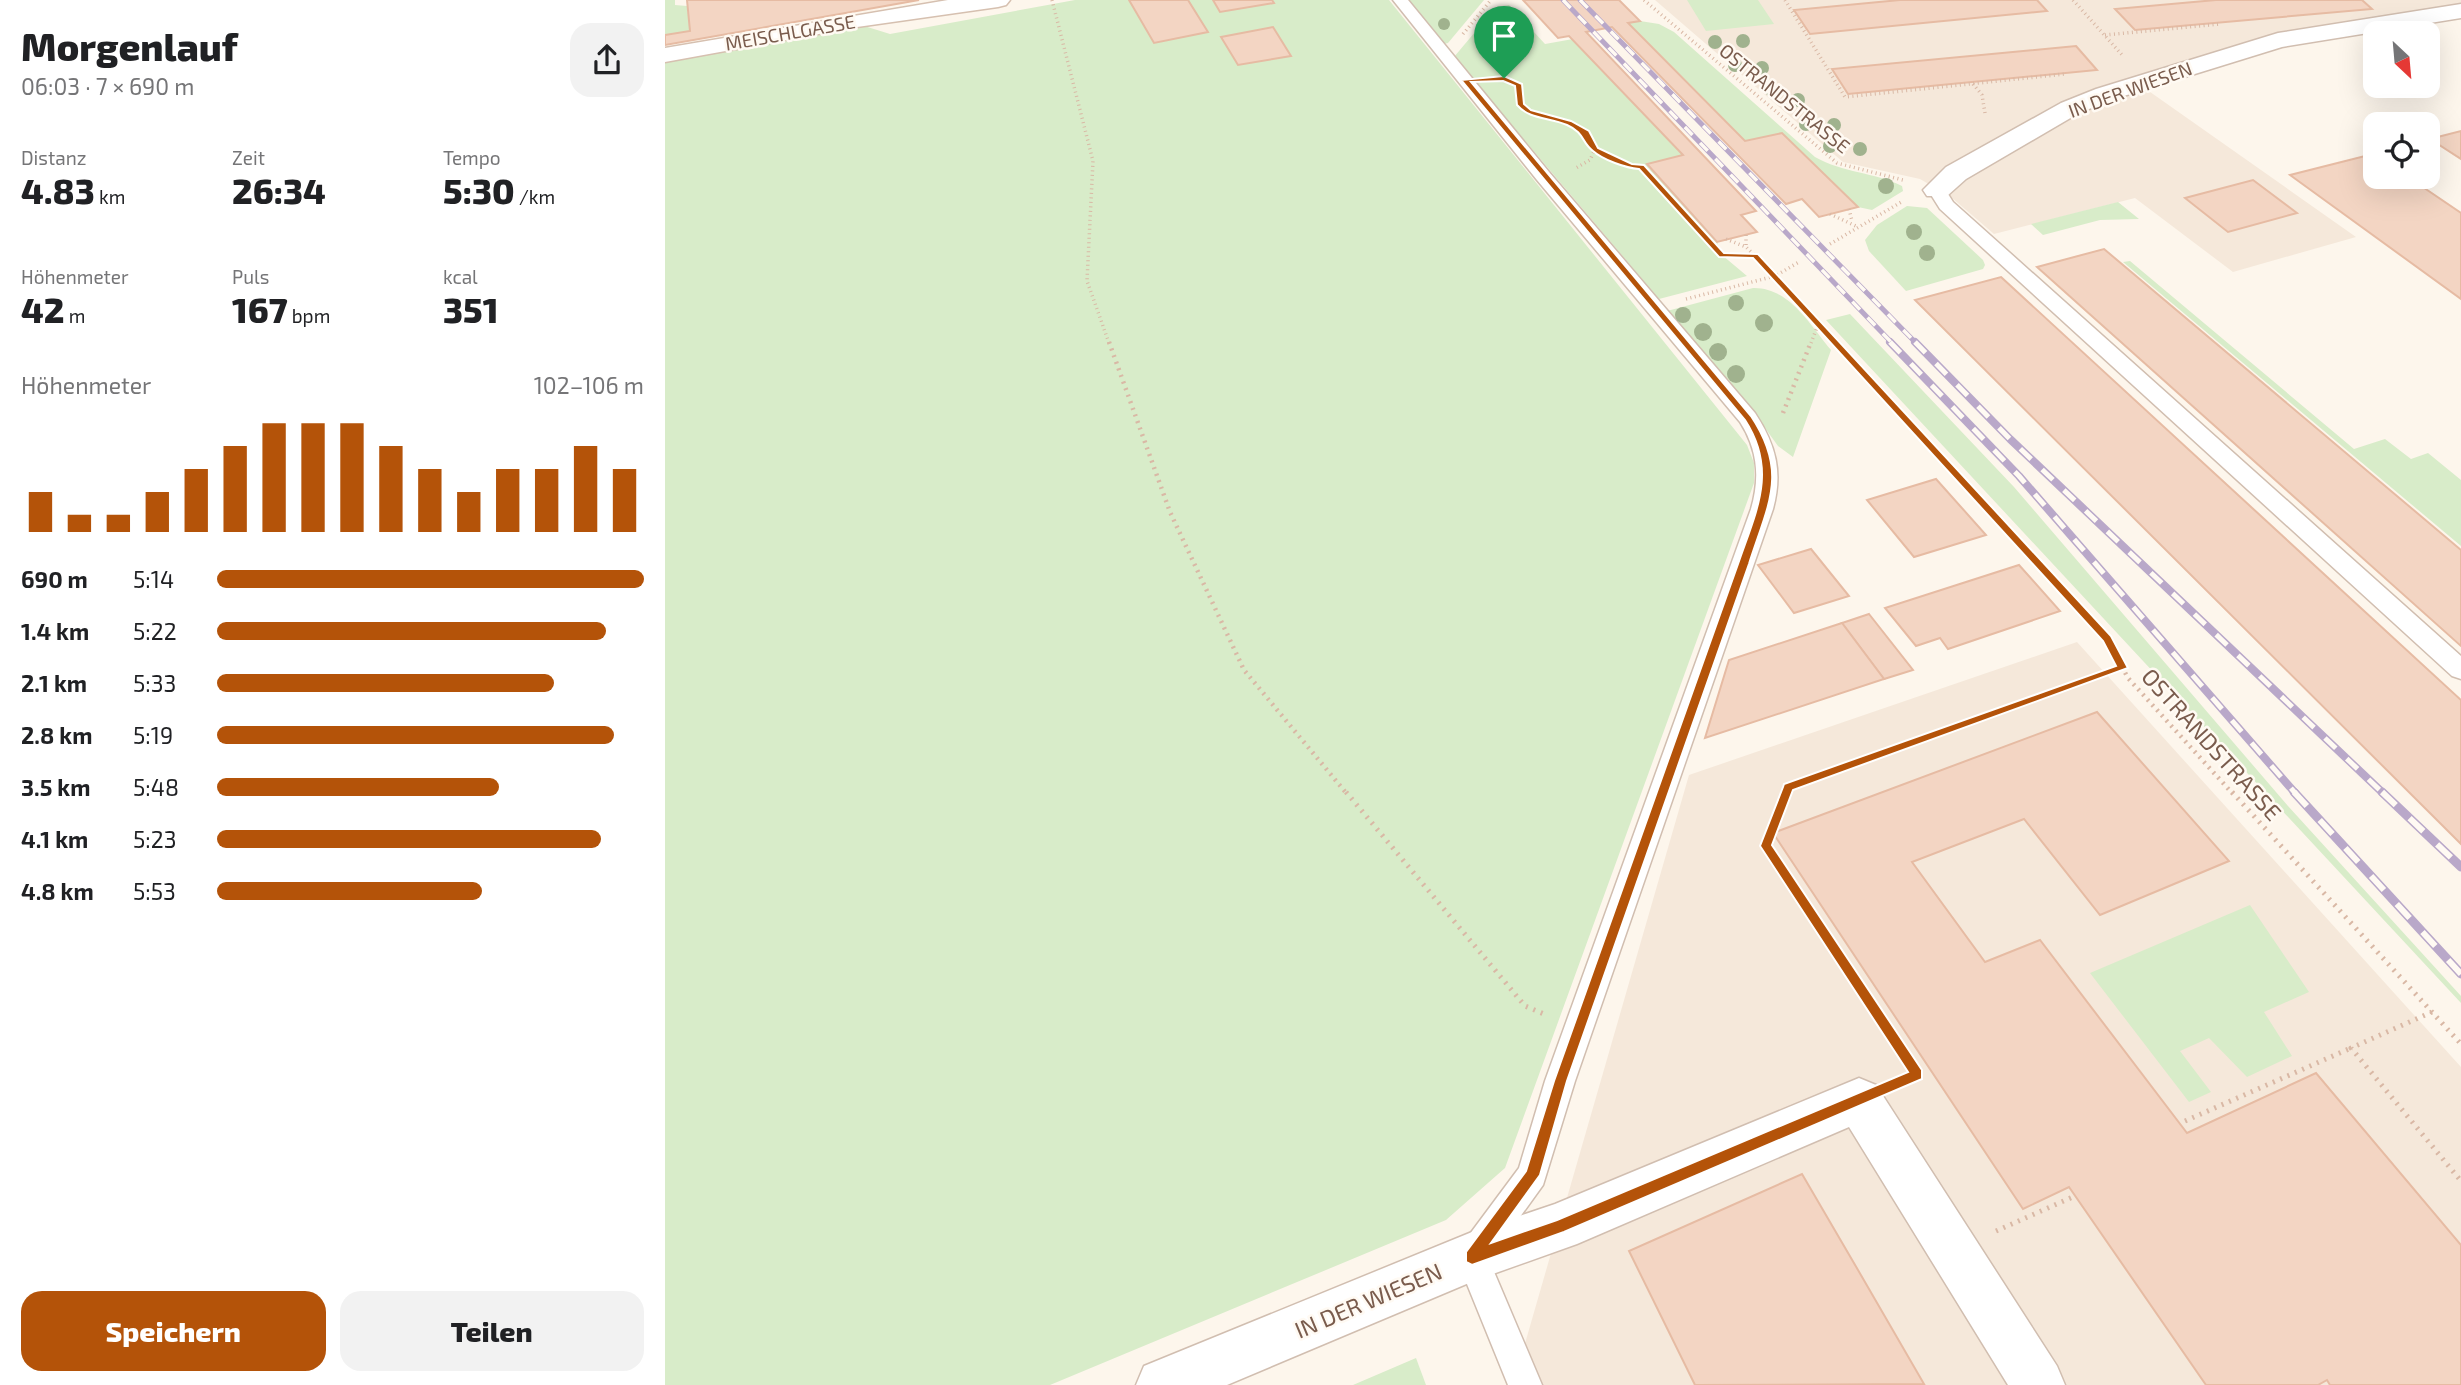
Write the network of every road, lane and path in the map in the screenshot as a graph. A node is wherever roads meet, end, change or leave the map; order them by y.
1 (998, 0) edge
2 (1052, 0) edge
3 (1400, 0) edge
4 (1491, 0) edge
5 (1644, 0) edge
6 (1785, 0) edge
7 (2073, 0) edge
8 (2461, 11) edge
9 (665, 55) edge
10 (1445, 56) junction
11 (2066, 74) dead end
12 (2150, 79) junction
13 (1465, 80) junction
14 (1973, 84) junction
15 (1520, 105) dead end
16 (1528, 112) dead end
17 (1985, 113) dead end
18 (1595, 149) junction
19 (1543, 176) junction
20 (1927, 193) junction
21 (1849, 209) dead end
22 (1830, 214) dead end
23 (1852, 222) junction
24 (1857, 228) junction
25 (1746, 234) dead end
26 (1726, 239) dead end
27 (1830, 243) dead end
28 (1746, 247) junction
29 (1755, 256) junction
30 (1799, 262) dead end
31 (1775, 276) junction
32 (1654, 307) junction
33 (1818, 325) junction
34 (1767, 453) junction
35 (2122, 668) junction
36 (2461, 670) edge
37 (2432, 1012) junction
38 (1579, 1028) junction
39 (2461, 1044) edge
40 (2351, 1048) junction
41 (1859, 1100) junction
42 (2185, 1121) dead end
43 (2461, 1181) edge
44 (2075, 1196) dead end
45 (1954, 1250) junction
46 (1472, 1257) junction
47 (1163, 1385) edge
48 (1525, 1385) edge
49 (2038, 1385) edge

1 - 9 street, MEISCHLGASSE
2 - 38 path
3 - 10 lane, IN DER WIESEN
4 - 10 path
5 - 20 path, OSTRANDSTRASSE
6 - 14 path
7 - 12 path
8 - 12 street, IN DER WIESEN
10 - 13 lane, IN DER WIESEN
11 - 14 path
12 - 20 street, IN DER WIESEN
13 - 15 path
13 - 19 lane, IN DER WIESEN
14 - 17 path
16 - 18 path
18 - 19 path
18 - 29 path
19 - 32 lane, IN DER WIESEN
20 - 24 path
20 - 36 lane
21 - 23 path
22 - 23 path
23 - 24 path
24 - 27 path
25 - 28 path
26 - 28 path
28 - 29 path, OSTRANDSTRASSE
29 - 31 path, OSTRANDSTRASSE
30 - 31 path
31 - 32 path
31 - 33 path, OSTRANDSTRASSE
32 - 34 lane, IN DER WIESEN
33 - 34 path
33 - 35 path, OSTRANDSTRASSE
34 - 38 lane, IN DER WIESEN
35 - 37 path, OSTRANDSTRASSE
35 - 41 path
37 - 39 path, OSTRANDSTRASSE
37 - 40 path
38 - 46 lane, IN DER WIESEN
40 - 42 path
40 - 43 path
41 - 45 street
41 - 46 street
44 - 45 path
45 - 49 street
46 - 47 street, IN DER WIESEN
46 - 48 lane

